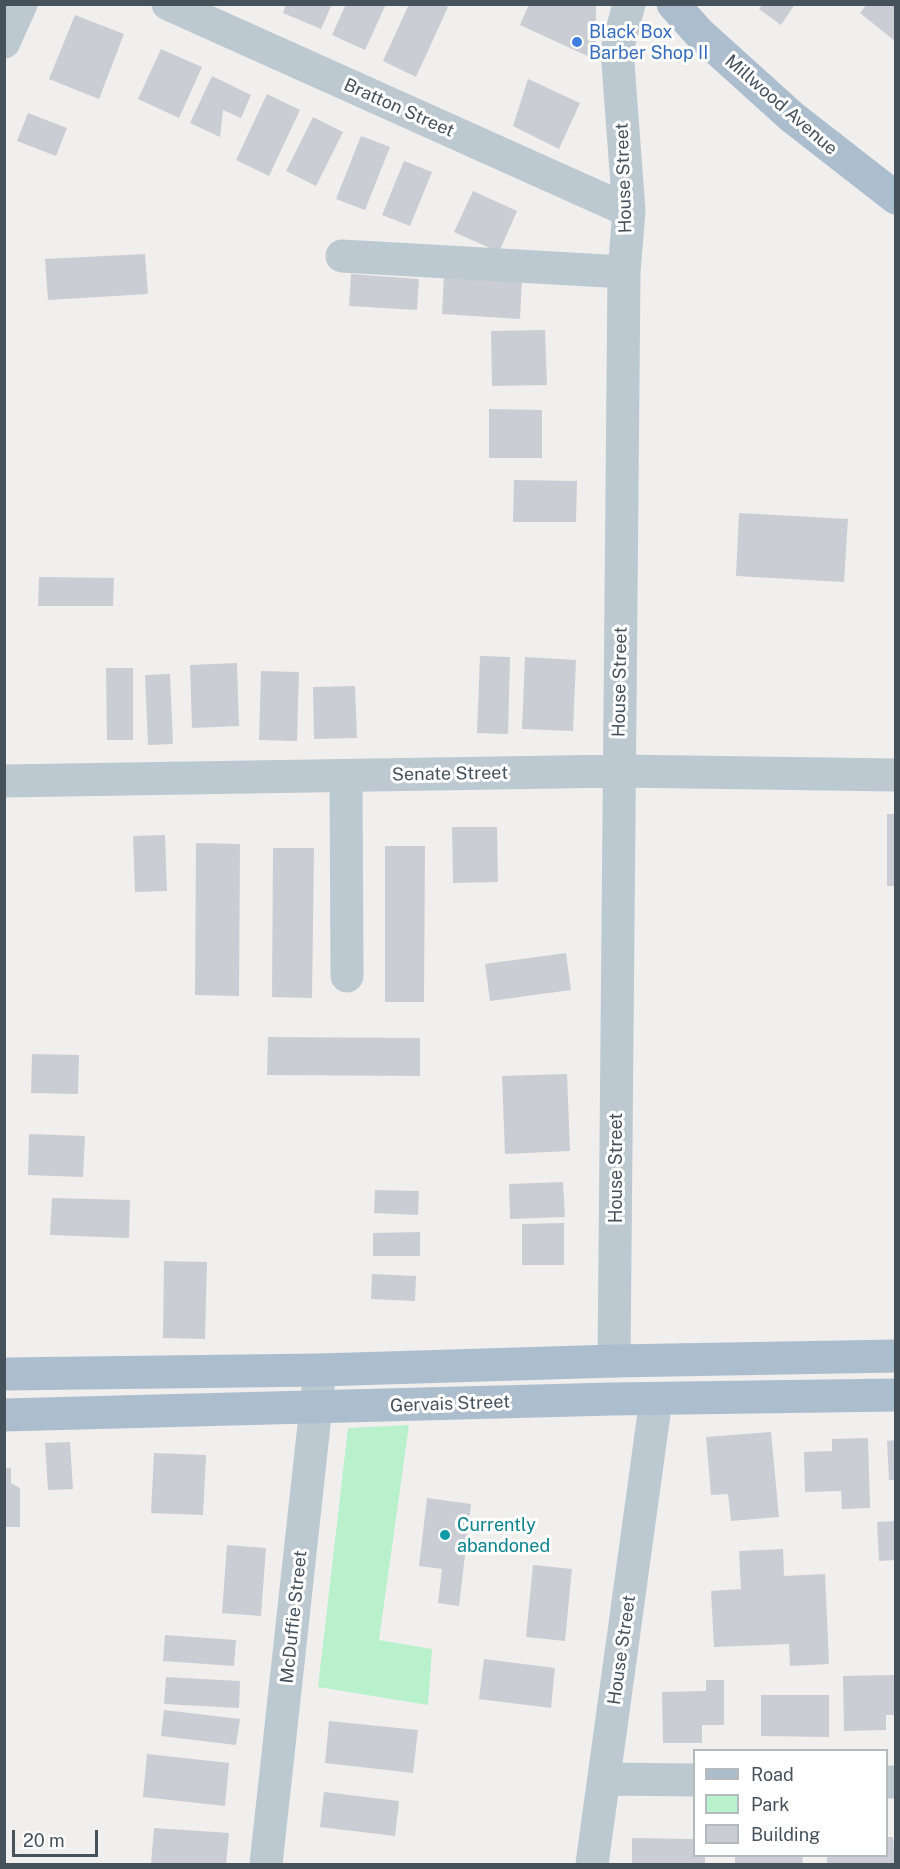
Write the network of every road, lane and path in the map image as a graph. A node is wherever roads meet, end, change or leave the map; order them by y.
1 (21, 4) edge
2 (168, 4) edge
3 (629, 4) edge
4 (673, 4) edge
5 (4, 42) edge
6 (896, 198) edge
7 (629, 212) junction
8 (342, 256) dead end
9 (624, 272) junction
10 (619, 771) junction
11 (896, 775) edge
12 (346, 776) junction
13 (4, 781) edge
14 (347, 976) dead end
15 (896, 1356) edge
16 (614, 1361) junction
17 (320, 1370) junction
18 (4, 1374) edge
19 (896, 1395) edge
20 (656, 1399) junction
21 (317, 1408) junction
22 (4, 1414) edge
23 (604, 1779) junction
24 (693, 1780) edge
25 (267, 1864) edge
26 (592, 1864) edge

1 - 5 street
2 - 7 street, Bratton Street
3 - 7 street, House Street
4 - 6 main road, Millwood Avenue
7 - 9 street, House Street
8 - 9 street
9 - 10 street, House Street
10 - 11 street, Senate Street
10 - 12 street, Senate Street
10 - 16 street, House Street
12 - 13 street, Senate Street
12 - 14 street
15 - 16 main road, Gervais Street
16 - 17 main road, Gervais Street
17 - 18 main road, Gervais Street
17 - 21 street, McDuffie Street
19 - 20 main road, Gervais Street
20 - 21 main road, Gervais Street
20 - 23 street, House Street
21 - 22 main road, Gervais Street
21 - 25 street, McDuffie Street
23 - 24 street
23 - 26 street, House Street

